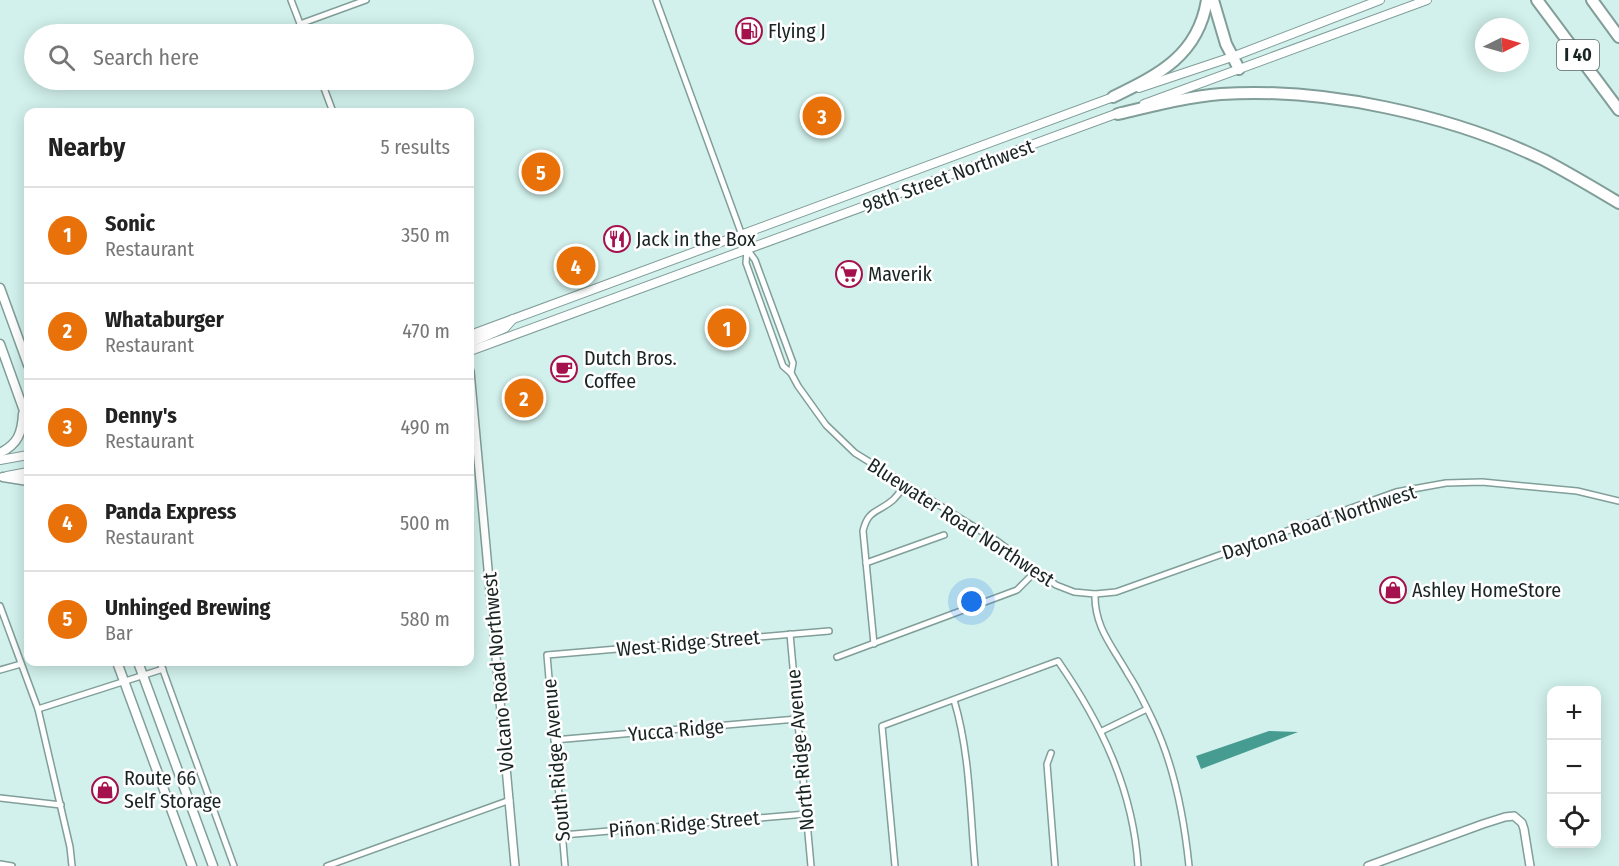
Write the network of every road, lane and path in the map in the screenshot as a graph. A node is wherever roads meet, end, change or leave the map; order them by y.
1 (291, 0) edge
2 (366, 0) edge
3 (656, 0) edge
4 (1207, 0) edge
5 (1213, 0) edge
6 (1380, 0) edge
7 (1427, 0) edge
8 (1538, 0) edge
9 (1592, 0) edge
10 (300, 24) joint
11 (1619, 36) edge
12 (1232, 57) junction
13 (1239, 69) junction
14 (325, 90) edge
15 (1113, 97) junction
16 (332, 108) edge
17 (1619, 110) edge
18 (1118, 114) junction
19 (1619, 203) edge
20 (741, 233) junction
21 (747, 249) junction
22 (0, 288) edge
23 (514, 318) junction
24 (474, 333) edge
25 (474, 341) edge
26 (0, 344) edge
27 (24, 348) edge
28 (474, 350) edge
29 (791, 373) junction
30 (24, 407) joint
31 (474, 414) edge
32 (0, 453) edge
33 (24, 456) edge
34 (0, 460) edge
35 (24, 473) edge
36 (1, 477) edge
37 (24, 480) edge
38 (906, 484) junction
39 (1619, 501) edge
40 (944, 534) dead end
41 (866, 563) junction
42 (1036, 571) junction
43 (1095, 594) junction
44 (0, 606) edge
45 (829, 631) dead end
46 (790, 634) junction
47 (873, 644) junction
48 (547, 655) joint
49 (837, 657) dead end
50 (21, 664) junction
51 (118, 666) edge
52 (139, 666) edge
53 (162, 666) edge
54 (163, 669) junction
55 (0, 670) edge
56 (143, 676) junction
57 (124, 682) junction
58 (954, 700) junction
59 (38, 709) junction
60 (1147, 709) junction
61 (797, 719) junction
62 (1102, 731) junction
63 (554, 740) junction
64 (1051, 753) dead end
65 (0, 798) edge
66 (510, 800) junction
67 (61, 805) junction
68 (806, 814) junction
69 (563, 835) junction
70 (0, 864) edge
71 (12, 866) edge
72 (72, 866) edge
73 (192, 866) edge
74 (213, 866) edge
75 (234, 866) edge
76 (327, 866) edge
77 (515, 866) edge
78 (566, 866) edge
79 (811, 866) edge
80 (895, 866) edge
81 (975, 866) edge
82 (1056, 866) edge
83 (1138, 866) edge
84 (1189, 866) edge
85 (1368, 866) edge
86 (1530, 866) edge

1 - 10 street
2 - 10 street
3 - 20 street
4 - 15 highway
5 - 12 highway
6 - 12 main road, 98th Street Northwest
7 - 13 main road, 98th Street Northwest
8 - 17 highway, I 40
9 - 11 highway, I 40
12 - 13 highway
12 - 15 main road, 98th Street Northwest
13 - 18 main road, 98th Street Northwest
14 - 16 street
15 - 20 main road, 98th Street Northwest
18 - 19 highway
18 - 21 main road, 98th Street Northwest
20 - 21 street
20 - 23 main road, 98th Street Northwest
21 - 28 main road, 98th Street Northwest
21 - 29 street, Bluewater Road Northwest
21 - 29 street, Bluewater Road Northwest
22 - 27 main road
23 - 24 main road, 98th Street Northwest
23 - 25 main road
26 - 30 main road
29 - 38 street, Bluewater Road Northwest
30 - 32 main road
31 - 66 street, Volcano Road Northwest
33 - 34 main road
35 - 36 main road
36 - 37 main road
38 - 41 street
38 - 42 street, Bluewater Road Northwest
39 - 43 street, Daytona Road Northwest
40 - 41 street
41 - 47 street
42 - 43 street, Bluewater Road Northwest
42 - 47 street
43 - 60 street
44 - 50 street
45 - 46 street, West Ridge Street
46 - 48 street, West Ridge Street
46 - 61 street, North Ridge Avenue
47 - 49 street
48 - 63 street, South Ridge Avenue
50 - 55 street
50 - 59 street
51 - 57 main road
52 - 56 main road
53 - 54 street
54 - 56 street
54 - 75 street
56 - 57 street
56 - 74 main road
57 - 59 street
57 - 73 main road
58 - 62 street
58 - 80 street
58 - 81 street
59 - 67 street
60 - 62 street
60 - 84 street
61 - 63 street, Yucca Ridge
61 - 68 street, North Ridge Avenue
62 - 83 street
63 - 69 street, South Ridge Avenue
64 - 82 street
65 - 67 street
66 - 76 street
66 - 77 street, Volcano Road Northwest
67 - 72 street
68 - 69 street, Piñon Ridge Street
68 - 79 street, North Ridge Avenue
69 - 78 street, South Ridge Avenue
70 - 71 street
85 - 86 street

